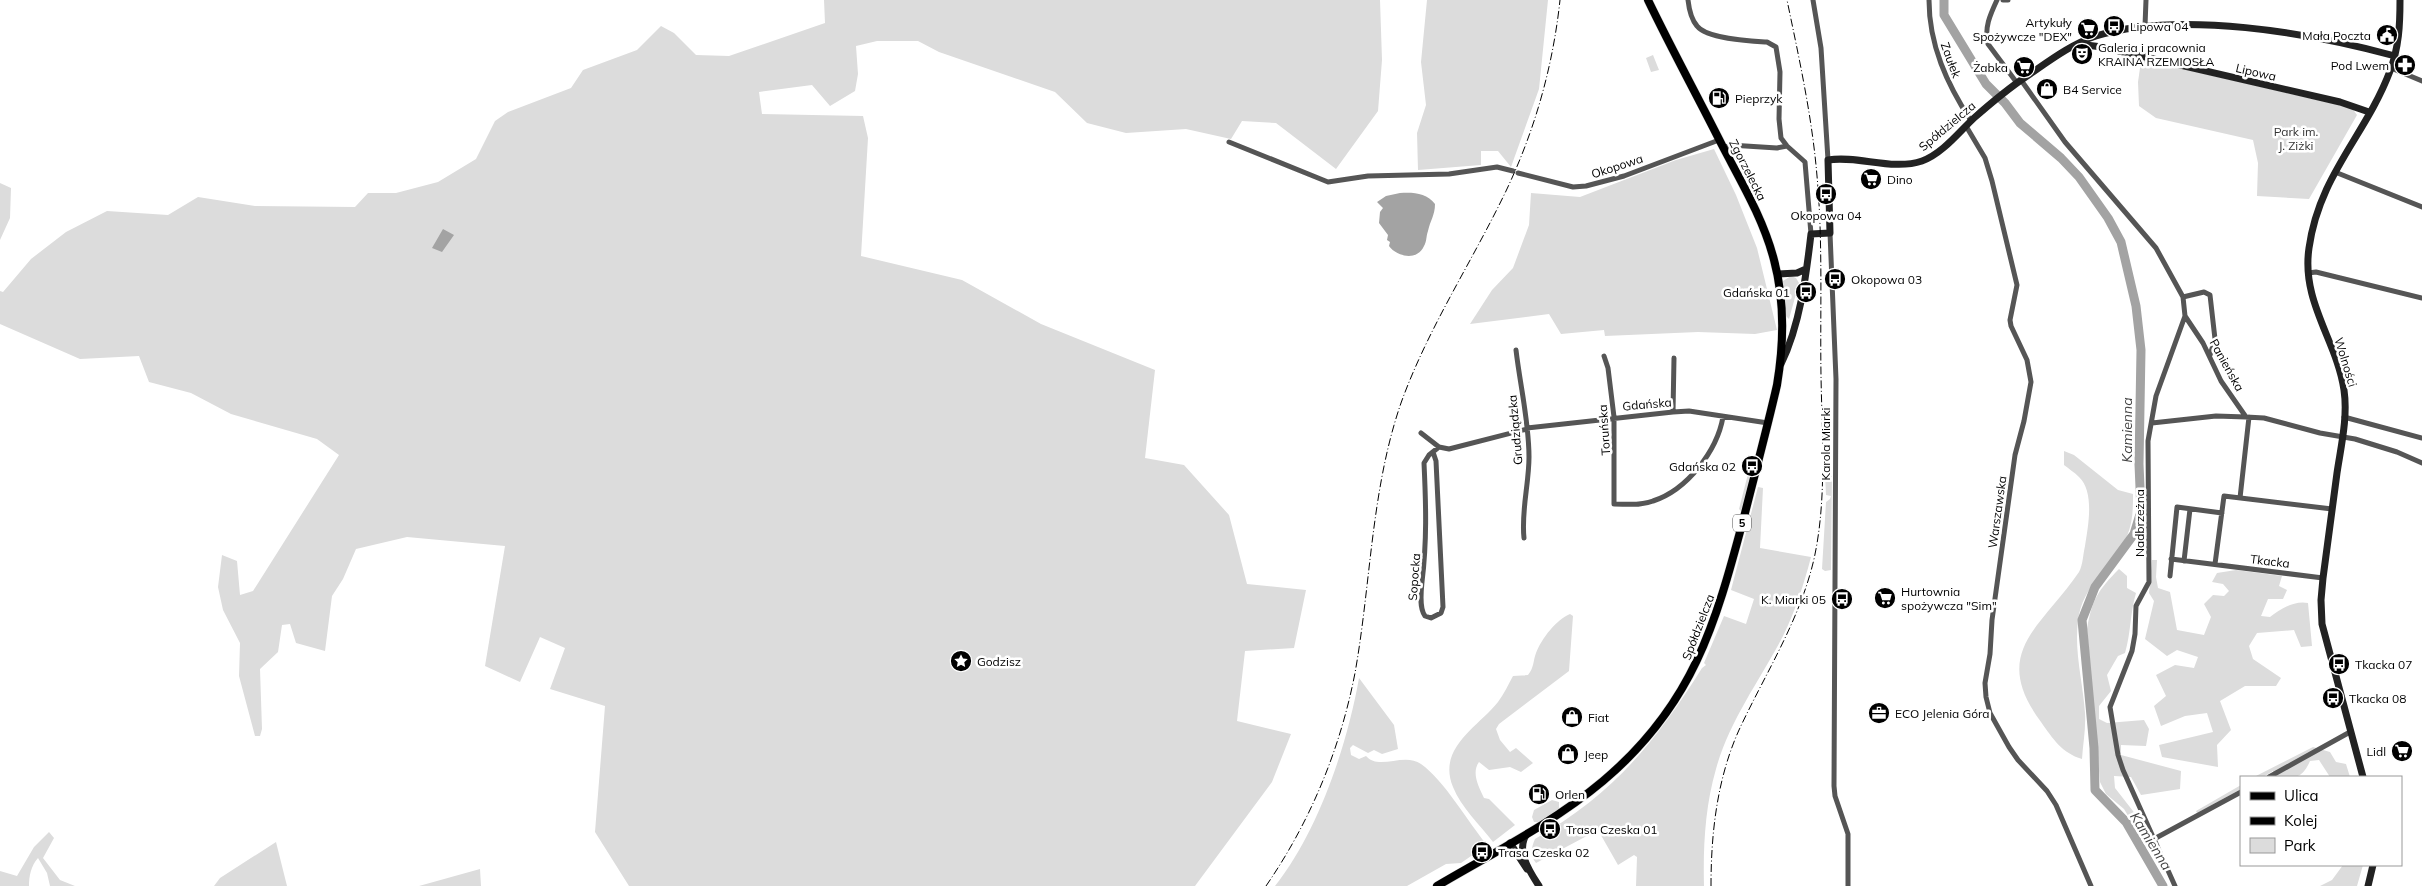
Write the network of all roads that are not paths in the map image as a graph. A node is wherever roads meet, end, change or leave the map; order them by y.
1 (1648, 0) edge
2 (1688, 0) edge
3 (1813, 0) edge
4 (1929, 0) edge
5 (1997, 0) edge
6 (2002, 0) edge
7 (2008, 0) edge
8 (2146, 0) edge
9 (2400, 0) edge
10 (2144, 26) junction
11 (2078, 44) junction
12 (2395, 56) junction
13 (2392, 68) junction
14 (2422, 82) edge
15 (2017, 83) junction
16 (2369, 112) junction
17 (1971, 121) junction
18 (1719, 140) junction
19 (1229, 142) dead end
20 (1787, 146) junction
21 (1724, 148) junction
22 (1828, 160) junction
23 (2335, 172) junction
24 (2422, 206) edge
25 (1830, 233) junction
26 (1811, 234) junction
27 (1806, 269) junction
28 (2308, 273) junction
29 (1778, 274) junction
30 (2183, 296) junction
31 (2422, 298) edge
32 (2185, 316) junction
33 (1516, 350) dead end
34 (2210, 355) junction
35 (1604, 356) dead end
36 (1674, 358) dead end
37 (1780, 364) junction
38 (1673, 412) junction
39 (1723, 416) junction
40 (1614, 417) junction
41 (2247, 417) junction
42 (2344, 417) junction
43 (1768, 423) junction
44 (2152, 423) junction
45 (1527, 429) junction
46 (1421, 433) dead end
47 (2342, 436) junction
48 (2422, 438) edge
49 (1439, 447) junction
50 (1433, 452) junction
51 (2422, 463) edge
52 (2240, 498) junction
53 (2190, 509) junction
54 (2332, 509) junction
55 (2222, 513) junction
56 (1524, 538) dead end
57 (2171, 560) junction
58 (2184, 561) junction
59 (2215, 564) junction
60 (2170, 576) dead end
61 (2323, 578) junction
62 (2350, 732) junction
63 (2271, 776) edge
64 (2363, 776) edge
65 (2240, 793) edge
66 (1528, 833) junction
67 (2154, 839) junction
68 (1510, 844) junction
69 (1524, 856) junction
70 (2373, 866) edge
71 (1531, 873) junction
72 (1437, 886) edge
73 (1539, 886) edge
74 (1848, 886) edge
75 (2091, 886) edge
76 (2176, 886) edge
77 (2368, 886) edge

1 - 18 main road, Zgorzelecka
2 - 20 street
3 - 22 street, Karola Miarki
4 - 17 street, Zaułek
5 - 15 street, Nadbrzeżna
6 - 7 street
8 - 10 street
9 - 12 street, Wolności
10 - 11 street, Spółdzielcza
10 - 12 street, Spółdzielcza
11 - 15 street, Spółdzielcza
11 - 16 street, Lipowa
12 - 13 street, Wolności
13 - 14 street
13 - 16 street, Wolności
15 - 17 street, Spółdzielcza
15 - 30 street, Nadbrzeżna
16 - 23 street, Wolności
17 - 22 street, Spółdzielcza
17 - 75 street, Warszawska
18 - 19 street, Okopowa
18 - 21 main road, Zgorzelecka
20 - 21 street
20 - 26 street
21 - 29 main road, Zgorzelecka
22 - 25 street, Karola Miarki
23 - 24 street
23 - 28 street, Wolności
25 - 26 street
25 - 74 street, Karola Miarki
26 - 27 street
27 - 29 street
27 - 37 street
28 - 31 street
28 - 42 street, Wolności
29 - 37 main road, Zgorzelecka / 5
30 - 32 street, Nadbrzeżna
30 - 34 street
32 - 34 street, Panieńska
32 - 44 street, Nadbrzeżna
33 - 45 street, Grudziądzka
34 - 41 street, Panieńska
35 - 40 street, Toruńska
36 - 38 street
37 - 43 main road, Spółdzielcza / 5
38 - 39 street, Gdańska
38 - 40 street, Gdańska
39 - 40 street, Toruńska
39 - 43 street, Gdańska
40 - 45 street, Gdańska
41 - 44 street
41 - 47 street
41 - 52 street
42 - 47 street, Wolności
42 - 48 street
43 - 66 main road, Spółdzielcza / 5
44 - 67 street, Nadbrzeżna
45 - 49 street, Gdańska
45 - 56 street, Grudziądzka
46 - 49 street
47 - 51 street
47 - 54 street, Wolności
49 - 50 street, Sopocka
50 - 50 street, Sopocka
52 - 54 street
52 - 55 street
53 - 55 street
53 - 57 street
53 - 58 street
54 - 61 street, Wolności
55 - 59 street
57 - 58 street, Tkacka
57 - 60 street
58 - 59 street, Tkacka
59 - 61 street, Tkacka
61 - 62 street, Wolności
62 - 63 street
62 - 64 street, Wolności
65 - 67 street
66 - 68 main road, Spółdzielcza / 5
66 - 69 street
67 - 76 street, Nadbrzeżna
68 - 69 street
68 - 71 street
68 - 72 main road, 5
69 - 71 street
70 - 77 street
71 - 73 street

